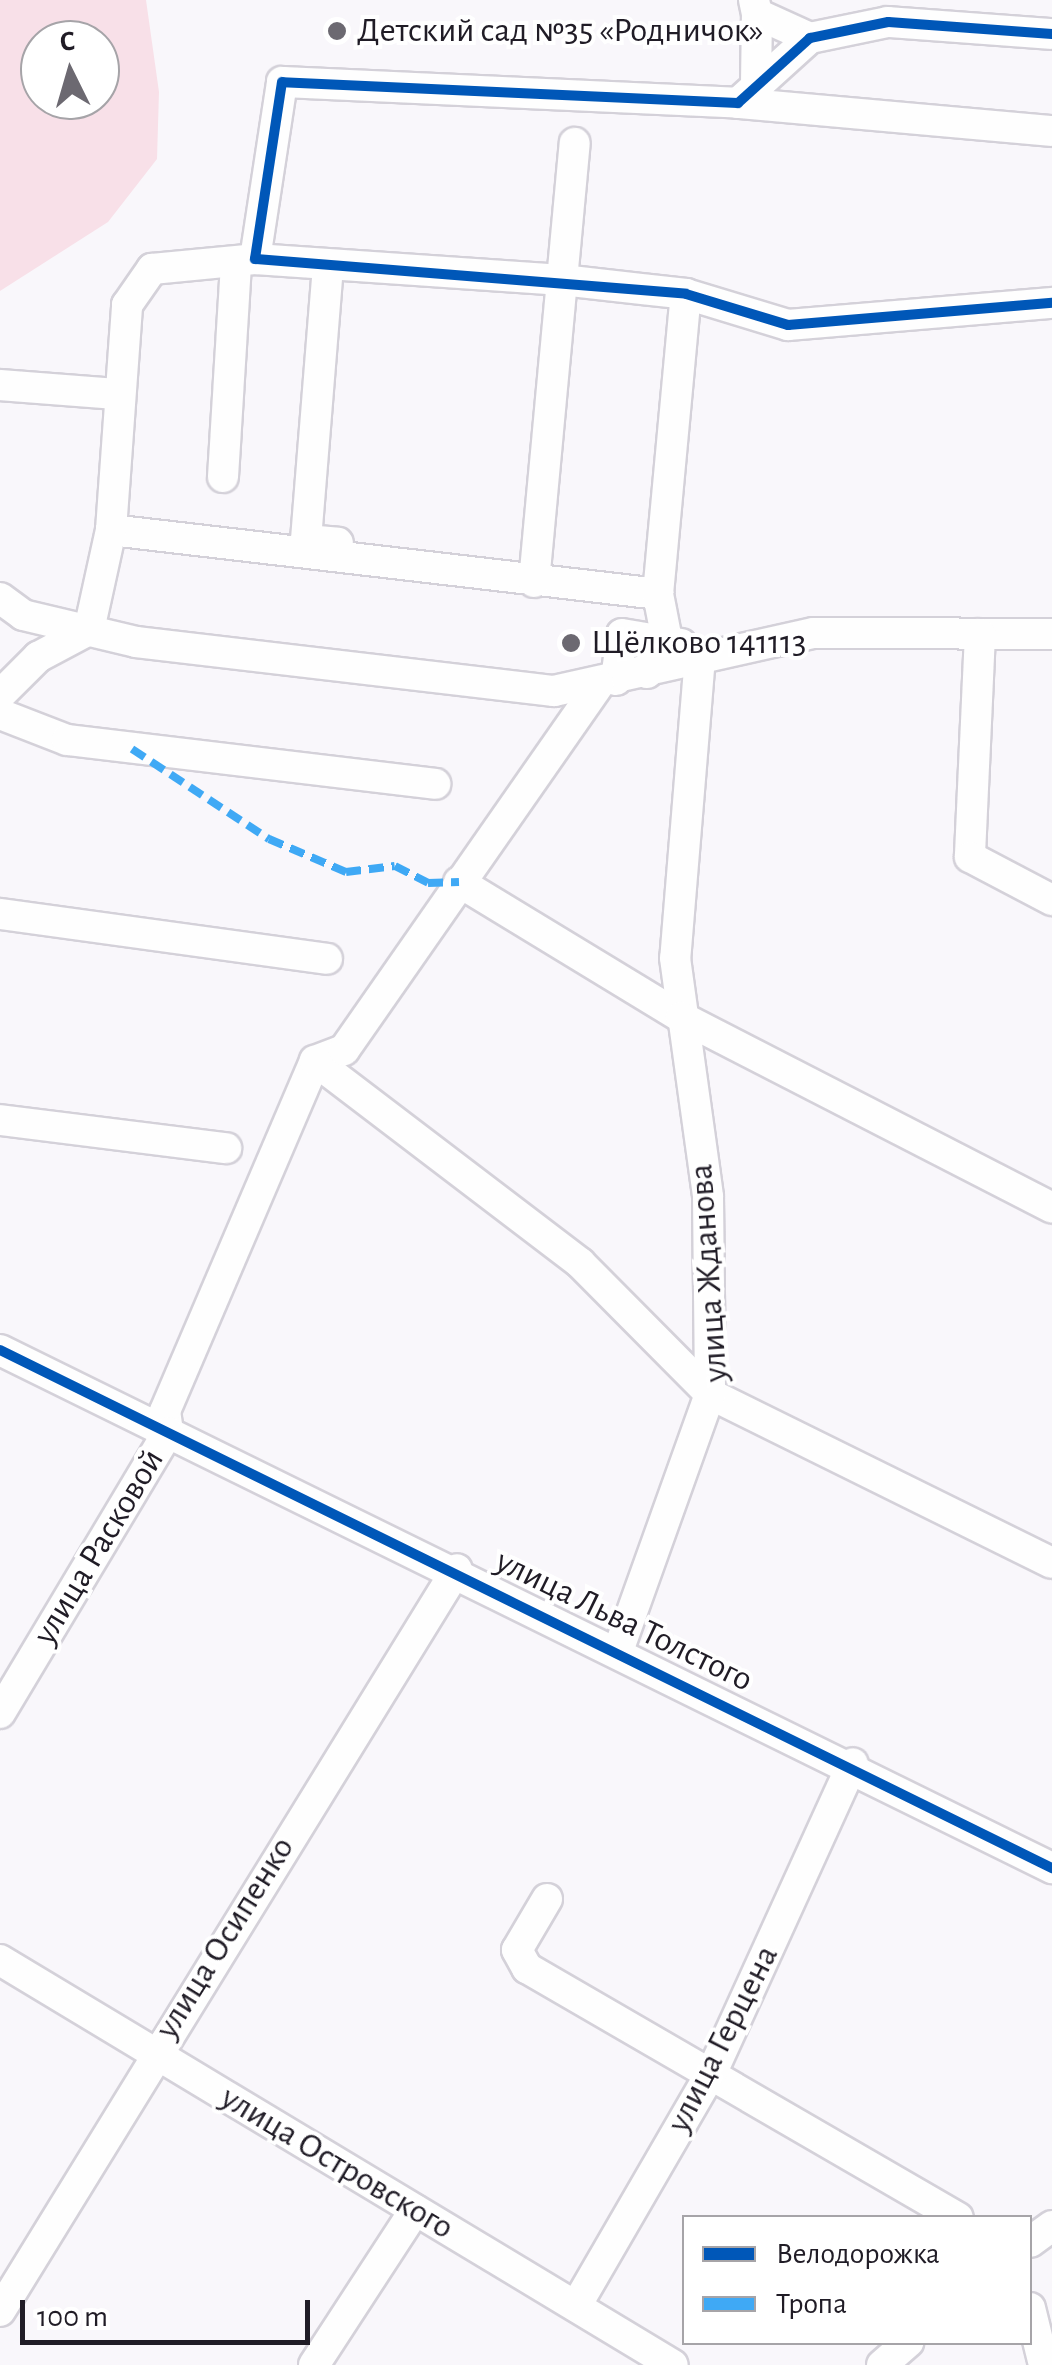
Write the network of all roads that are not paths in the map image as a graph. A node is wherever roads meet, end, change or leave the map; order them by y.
1 (756, 7) edge
2 (1052, 34) edge
3 (810, 38) junction
4 (747, 93) junction
5 (1052, 130) edge
6 (574, 142) dead end
7 (245, 262) junction
8 (328, 266) junction
9 (562, 280) junction
10 (686, 294) junction
11 (1052, 302) edge
12 (1, 383) edge
13 (118, 394) junction
14 (222, 477) dead end
15 (111, 530) junction
16 (366, 546) dead end
17 (534, 582) junction
18 (658, 594) junction
19 (0, 598) edge
20 (89, 630) junction
21 (980, 634) junction
22 (1052, 634) edge
23 (666, 635) junction
24 (700, 657) junction
25 (647, 672) junction
26 (608, 682) junction
27 (0, 695) edge
28 (0, 714) edge
29 (435, 784) dead end
30 (459, 882) junction
31 (1052, 900) edge
32 (0, 914) edge
33 (327, 960) dead end
34 (681, 1017) junction
35 (315, 1061) junction
36 (0, 1120) edge
37 (226, 1148) dead end
38 (1052, 1208) edge
39 (0, 1350) edge
40 (710, 1394) junction
41 (168, 1432) junction
42 (1052, 1563) edge
43 (456, 1569) junction
44 (619, 1648) junction
45 (0, 1714) edge
46 (853, 1763) junction
47 (1052, 1868) edge
48 (547, 1899) dead end
49 (0, 1960) edge
50 (153, 2053) junction
51 (713, 2070) junction
52 (415, 2210) junction
53 (953, 2215) edge
54 (576, 2306) junction
55 (0, 2312) edge
56 (1032, 2316) edge
57 (905, 2345) edge
58 (314, 2365) edge
59 (673, 2365) edge
60 (882, 2365) edge
61 (1044, 2365) edge

1 - 3 street
1 - 4 street
2 - 3 street
3 - 4 street
4 - 5 street
4 - 7 street
6 - 9 street
7 - 8 street
7 - 13 street
7 - 14 street
8 - 9 street
8 - 16 street
9 - 10 street
9 - 17 street
10 - 11 street
10 - 18 street
12 - 13 street
13 - 15 street
15 - 17 street
15 - 20 street
17 - 18 street
18 - 23 street
19 - 20 street
20 - 26 street
20 - 27 street
21 - 22 street
21 - 24 street
21 - 31 street
23 - 24 street
23 - 25 street
23 - 26 street
24 - 25 street
24 - 34 street, улица Жданова
25 - 26 street
26 - 30 street
28 - 29 street
30 - 34 street
30 - 35 street
32 - 33 street
34 - 38 street
34 - 40 street, улица Жданова
35 - 40 street
35 - 41 street, улица Расковой
36 - 37 street
39 - 41 street, улица Льва Толстого
40 - 42 street, улица Жданова
40 - 44 street
41 - 43 street, улица Льва Толстого
41 - 45 street, улица Расковой
43 - 44 street, улица Льва Толстого
43 - 50 street, улица Осипенко
44 - 46 street, улица Льва Толстого
46 - 47 street, улица Льва Толстого
46 - 51 street, улица Герцена
48 - 51 street
49 - 50 street, улица Островского
50 - 52 street, улица Островского
50 - 55 street, улица Осипенко
51 - 53 street
51 - 54 street, улица Герцена
52 - 54 street, улица Островского
52 - 58 street
54 - 59 street, улица Островского
56 - 61 street
57 - 60 street

